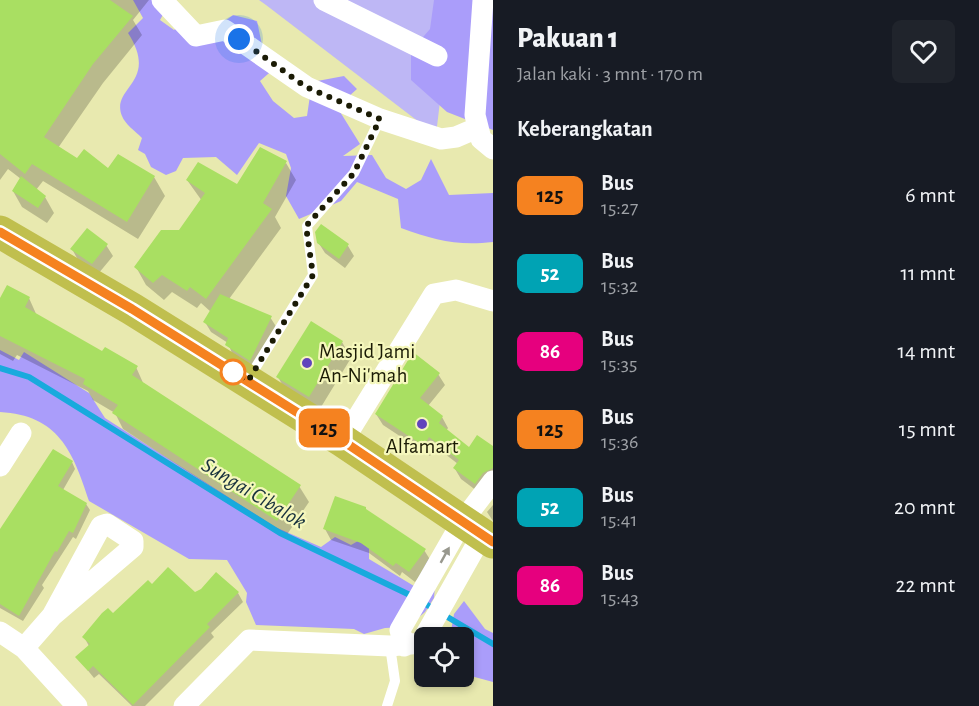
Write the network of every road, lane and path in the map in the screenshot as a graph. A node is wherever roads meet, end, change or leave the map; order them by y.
1 (162, 0) edge
2 (324, 0) edge
3 (483, 0) edge
4 (437, 56) dead end
5 (380, 119) junction
6 (477, 128) junction
7 (493, 149) edge
8 (0, 232) edge
9 (493, 301) edge
10 (248, 381) junction
11 (21, 433) dead end
12 (343, 441) junction
13 (0, 466) edge
14 (493, 480) edge
15 (479, 533) edge
16 (52, 616) dead end
17 (0, 632) edge
18 (403, 642) junction
19 (24, 648) junction
20 (77, 706) edge
21 (184, 706) edge
22 (387, 706) edge

1 - 5 street
2 - 4 street
3 - 6 street
5 - 6 street
5 - 10 lane
6 - 7 street
8 - 10 highway
9 - 12 street
10 - 12 highway
11 - 13 street
12 - 15 highway
14 - 15 street
15 - 18 street
18 -> 15 street
16 - 19 street
17 - 19 street
18 - 21 street
18 - 22 lane
19 - 20 street

